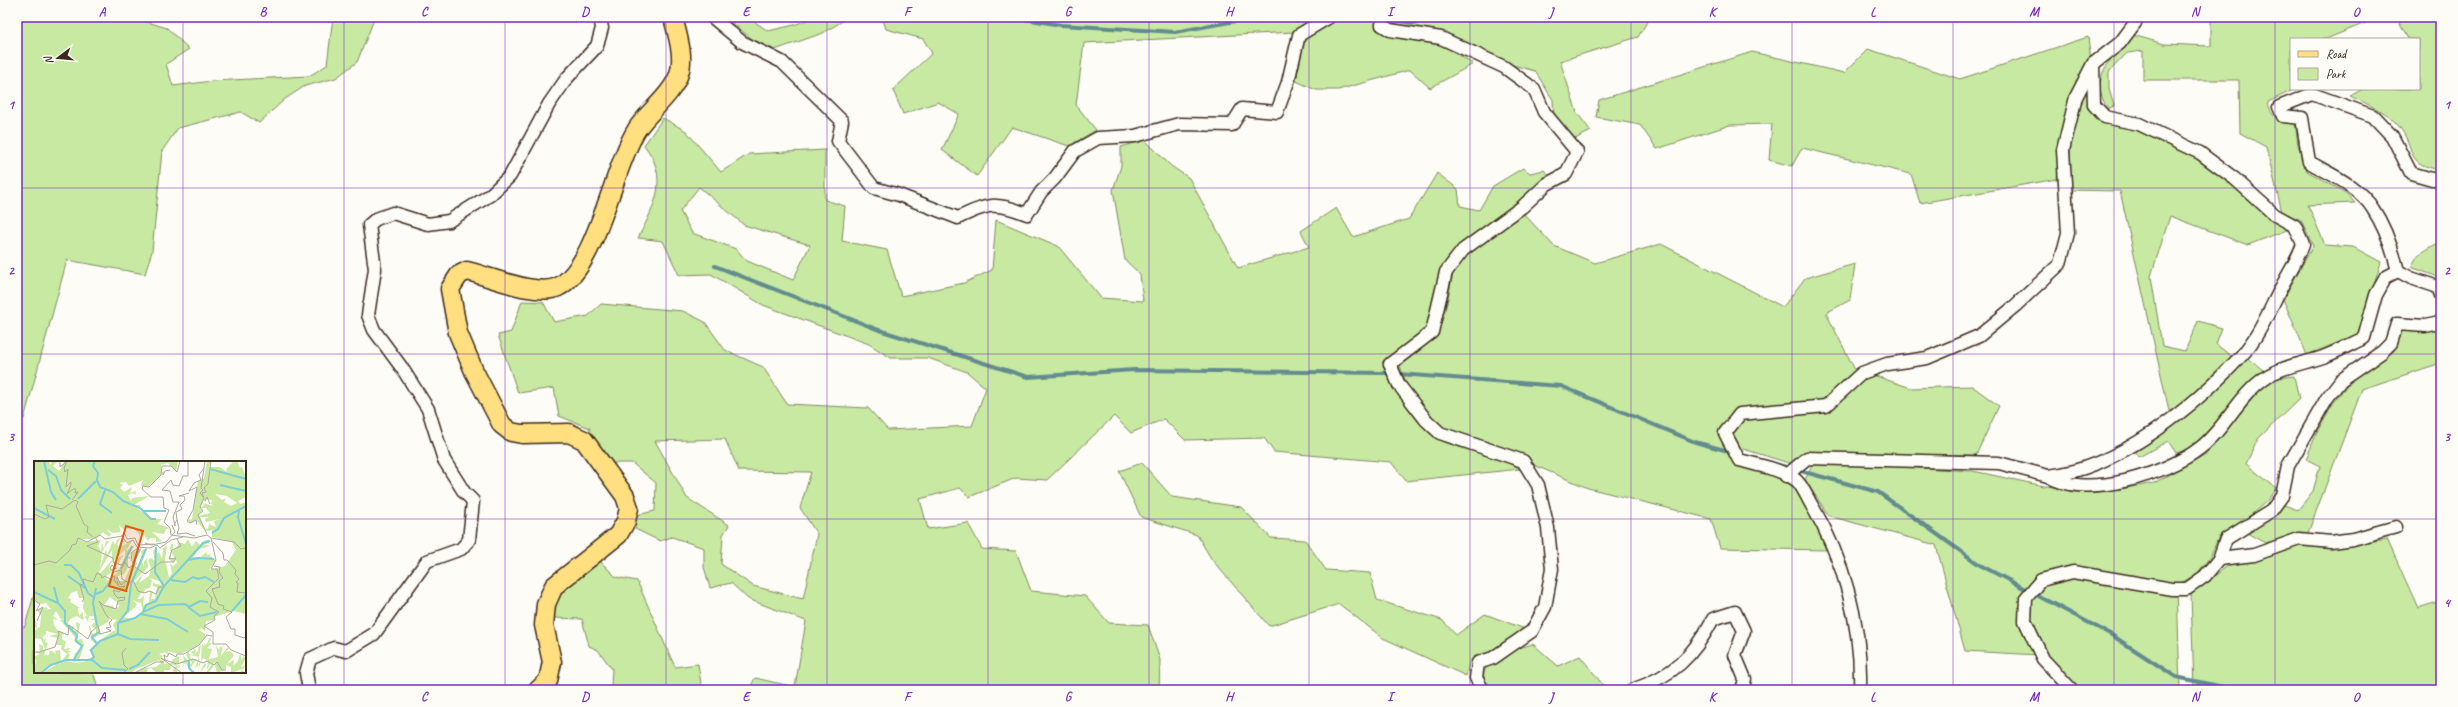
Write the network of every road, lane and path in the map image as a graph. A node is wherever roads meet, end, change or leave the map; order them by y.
1 (600, 17) edge
2 (673, 17) edge
3 (712, 17) edge
4 (1329, 17) edge
5 (1383, 17) edge
6 (2135, 17) edge
7 (2093, 64) junction
8 (2441, 179) edge
9 (2398, 271) junction
10 (2441, 295) edge
11 (2441, 320) edge
12 (1786, 476) junction
13 (2048, 476) junction
14 (2396, 527) dead end
15 (2219, 559) junction
16 (309, 690) edge
17 (538, 690) edge
18 (1483, 690) edge
19 (1632, 690) edge
20 (1742, 690) edge
21 (1860, 690) edge
22 (2072, 690) edge

1 - 16 street
2 - 17 main road
3 - 4 street
5 - 18 street
6 - 7 street
7 - 12 street
7 - 13 street
8 - 9 street
9 - 10 street
9 - 13 street
11 - 15 street
12 - 13 street
12 - 21 street
14 - 15 street
15 - 22 street
19 - 20 street

